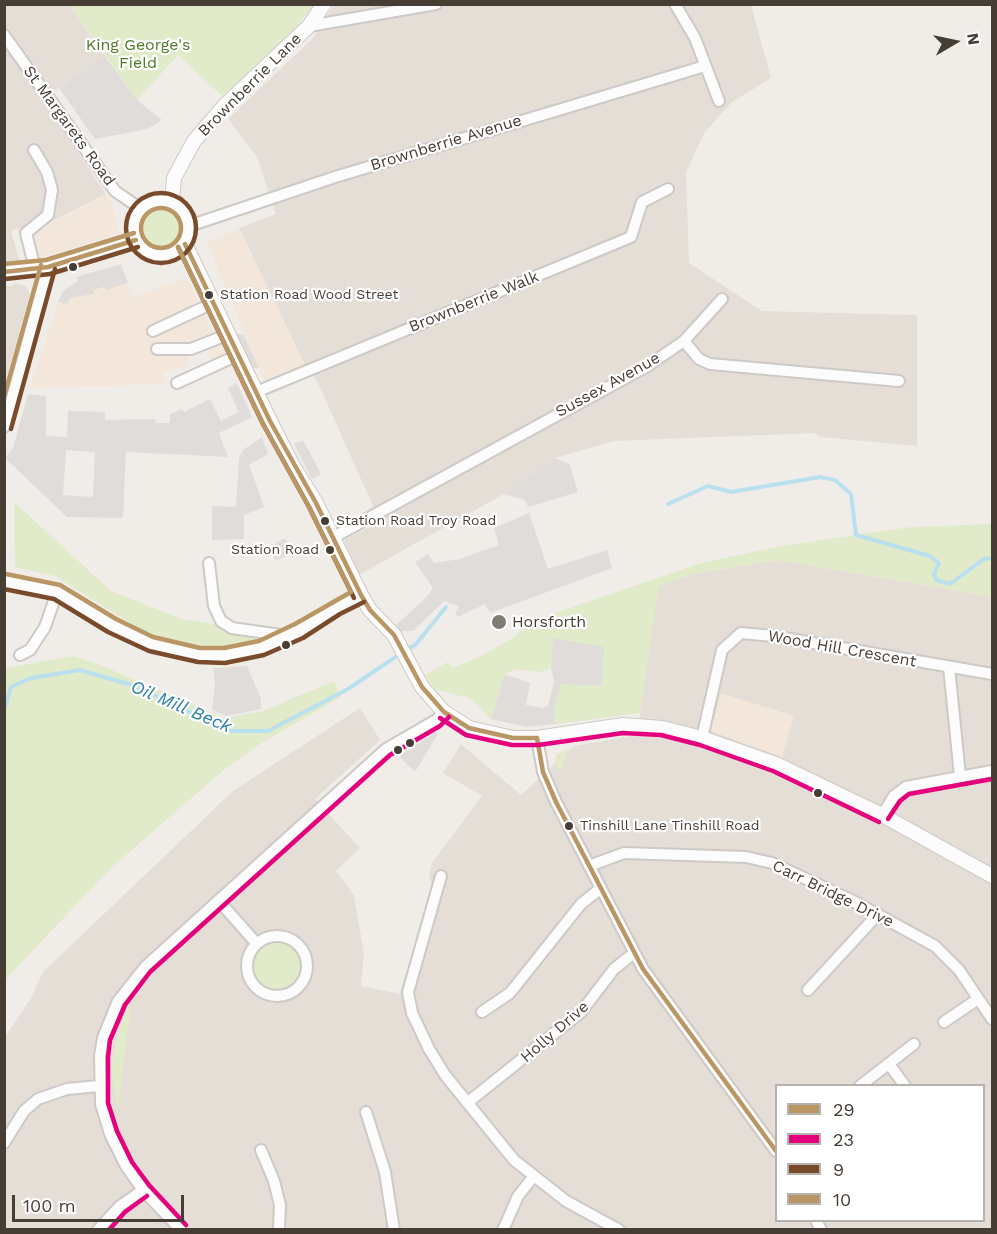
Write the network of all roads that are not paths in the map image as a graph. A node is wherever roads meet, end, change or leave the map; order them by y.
1 (324, 4) edge
2 (435, 4) edge
3 (675, 4) edge
4 (309, 26) junction
5 (4, 35) edge
6 (9, 51) edge
7 (705, 66) junction
8 (719, 101) dead end
9 (34, 150) dead end
10 (668, 189) dead end
11 (172, 202) junction
12 (141, 209) junction
13 (189, 226) junction
14 (136, 240) junction
15 (185, 244) junction
16 (42, 268) junction
17 (4, 272) edge
18 (722, 300) dead end
19 (213, 303) junction
20 (153, 331) dead end
21 (229, 334) junction
22 (684, 341) junction
23 (157, 349) dead end
24 (238, 355) junction
25 (899, 381) dead end
26 (177, 382) dead end
27 (256, 392) junction
28 (4, 427) edge
29 (334, 537) junction
30 (209, 563) dead end
31 (4, 581) edge
32 (57, 592) junction
33 (361, 595) junction
34 (288, 636) junction
35 (20, 655) dead end
36 (949, 667) junction
37 (993, 674) edge
38 (444, 712) junction
39 (537, 738) junction
40 (702, 738) junction
41 (993, 771) edge
42 (960, 776) junction
43 (882, 815) junction
44 (590, 866) junction
45 (441, 876) dead end
46 (993, 876) edge
47 (600, 888) junction
48 (219, 901) junction
49 (878, 914) junction
50 (257, 944) junction
51 (634, 952) junction
52 (808, 990) dead end
53 (978, 999) junction
54 (482, 1012) dead end
55 (993, 1019) edge
56 (944, 1022) dead end
57 (914, 1044) dead end
58 (889, 1064) junction
59 (863, 1084) edge
60 (904, 1084) edge
61 (99, 1086) junction
62 (467, 1103) junction
63 (366, 1112) dead end
64 (4, 1143) edge
65 (775, 1149) edge
66 (261, 1150) dead end
67 (534, 1176) junction
68 (143, 1190) junction
69 (98, 1230) edge
70 (181, 1230) edge
71 (279, 1230) edge
72 (394, 1230) edge
73 (503, 1230) edge
74 (620, 1230) edge

1 - 4 street, Brownberrie Lane
2 - 4 street
3 - 7 street
4 - 11 street, Brownberrie Lane
5 - 6 street, St Margarets Road
6 - 12 street, St Margarets Road
7 - 8 street
7 - 13 street, Brownberrie Avenue
9 - 16 street
10 - 27 street, Brownberrie Walk
11 - 12 street
11 - 13 street
12 - 14 street
13 - 15 street
14 - 15 street
14 - 16 street
15 - 19 street
16 - 17 street
16 - 28 street
18 - 22 street, Sussex Avenue
19 - 20 street
19 - 21 street
21 - 23 street
21 - 24 street
22 - 25 street
22 - 29 street, Sussex Avenue
24 - 26 street
24 - 27 street
27 - 29 street
29 - 33 street
30 - 34 street
31 - 32 street
32 - 34 street
32 - 35 street
33 - 34 street
33 - 38 street
36 - 37 street
36 - 40 street, Wood Hill Crescent
36 - 42 street
38 - 39 street
38 - 48 street
39 - 40 street
39 - 44 street
40 - 43 street
41 - 42 street
42 - 43 street
43 - 46 street
44 - 47 street
44 - 49 street, Carr Bridge Drive
45 - 62 street
47 - 51 street
47 - 54 street
48 - 50 street
48 - 61 street
49 - 52 street
49 - 53 street, Carr Bridge Drive
50 - 50 street
51 - 62 street, Holly Drive
51 - 65 street
53 - 55 street, Carr Bridge Drive
53 - 56 street
57 - 58 street
58 - 59 street
58 - 60 street
61 - 64 street
61 - 68 street
62 - 67 street
63 - 72 street
66 - 71 street
67 - 73 street
67 - 74 street
68 - 69 street
68 - 70 street

